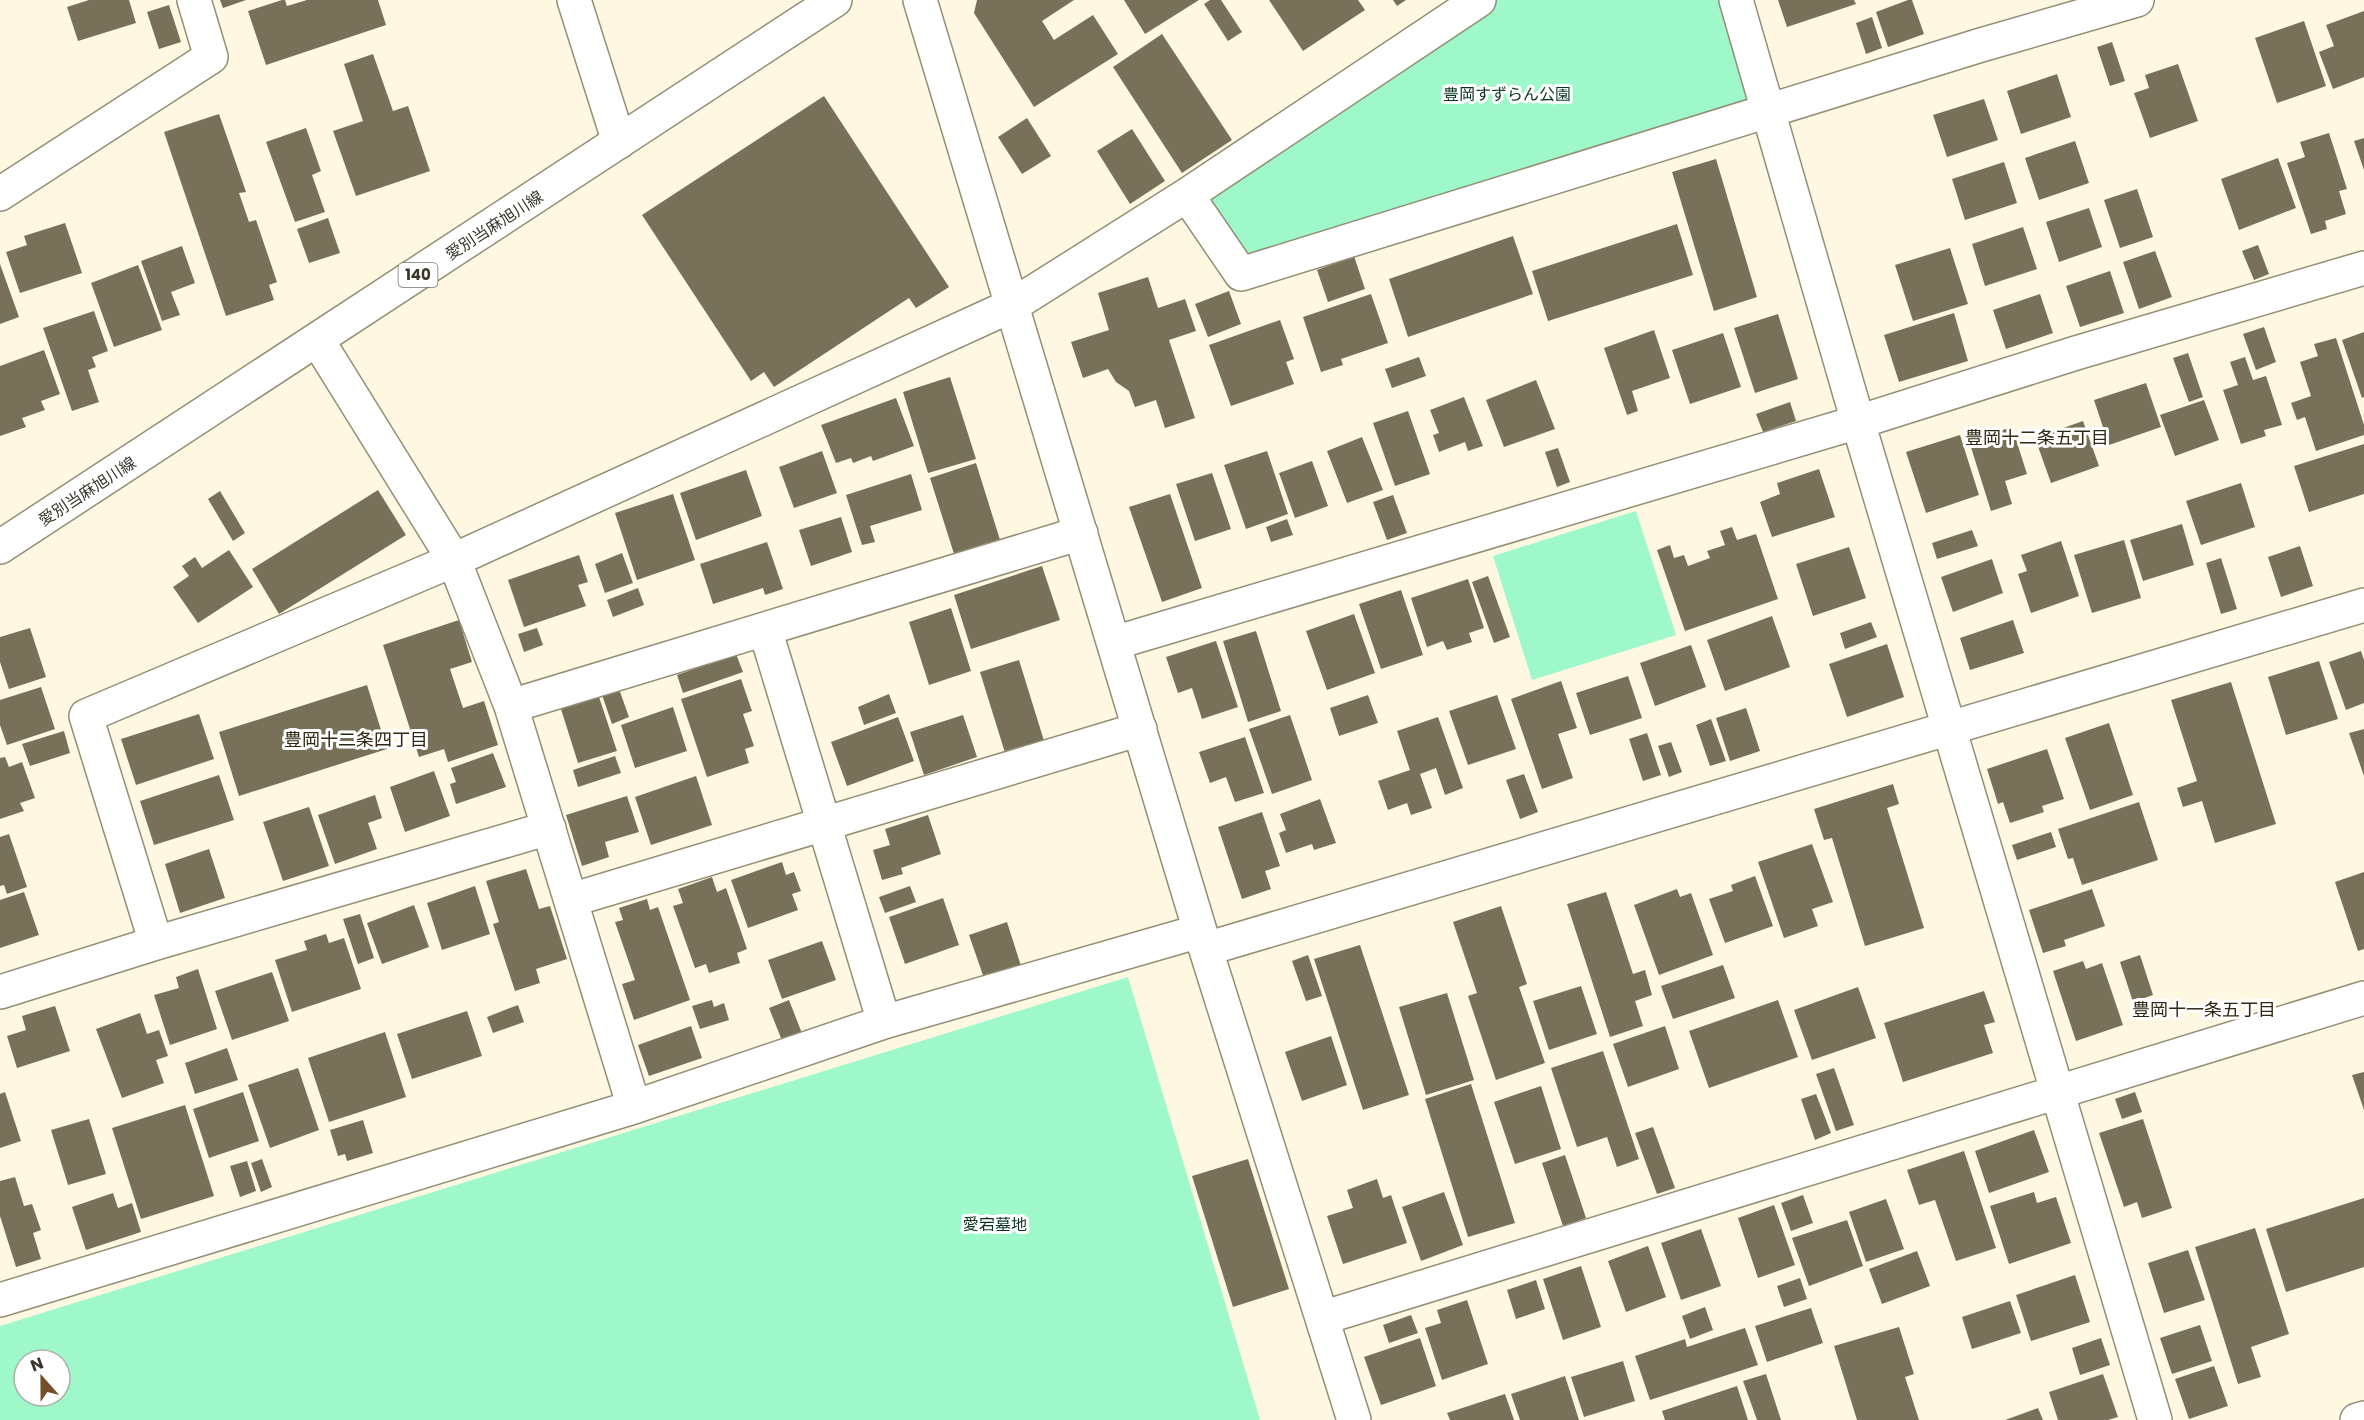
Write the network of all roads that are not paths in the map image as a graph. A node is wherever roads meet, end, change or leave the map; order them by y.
1 (194, 0) edge
2 (574, 0) edge
3 (835, 0) edge
4 (920, 0) edge
5 (1479, 0) edge
6 (1737, 0) edge
7 (2137, 0) edge
8 (1768, 111) junction
9 (619, 142) junction
10 (0, 194) edge
11 (1187, 195) junction
12 (2364, 268) edge
13 (1013, 305) junction
14 (318, 341) junction
15 (1858, 422) junction
16 (1081, 533) junction
17 (0, 547) edge
18 (454, 560) junction
19 (2364, 605) edge
20 (765, 629) junction
21 (1114, 643) junction
22 (511, 706) junction
23 (1140, 729) junction
24 (1948, 729) junction
25 (824, 824) junction
26 (549, 828) junction
27 (571, 900) junction
28 (1203, 940) junction
29 (156, 943) junction
30 (0, 992) edge
31 (2364, 998) edge
32 (884, 1023) junction
33 (2058, 1091) junction
34 (634, 1107) junction
35 (0, 1300) edge
36 (1322, 1318) junction
37 (2364, 1418) edge
38 (1354, 1420) edge
39 (2155, 1420) edge
40 (2357, 1420) edge

1 - 10 street
2 - 9 street
3 - 9 street, 愛別当麻旭川線 / 140
4 - 13 street
5 - 11 street
6 - 8 street
7 - 8 street
8 - 11 street
8 - 15 street
9 - 14 street, 愛別当麻旭川線 / 140
11 - 13 street
12 - 15 street
13 - 16 street
13 - 18 street
14 - 17 street, 愛別当麻旭川線 / 140
14 - 18 street
15 - 21 street
15 - 24 street
16 - 20 street
16 - 21 street
18 - 22 street
18 - 29 street
19 - 24 street
20 - 22 street
20 - 25 street
21 - 23 street
22 - 26 street
23 - 25 street
23 - 28 street
24 - 28 street
24 - 33 street
25 - 27 street
25 - 32 street
26 - 27 street
26 - 29 street
27 - 34 street
28 - 32 street
28 - 36 street
29 - 30 street
31 - 33 street
32 - 34 street
33 - 36 street
33 - 39 street
34 - 35 street
36 - 38 street
37 - 40 street

